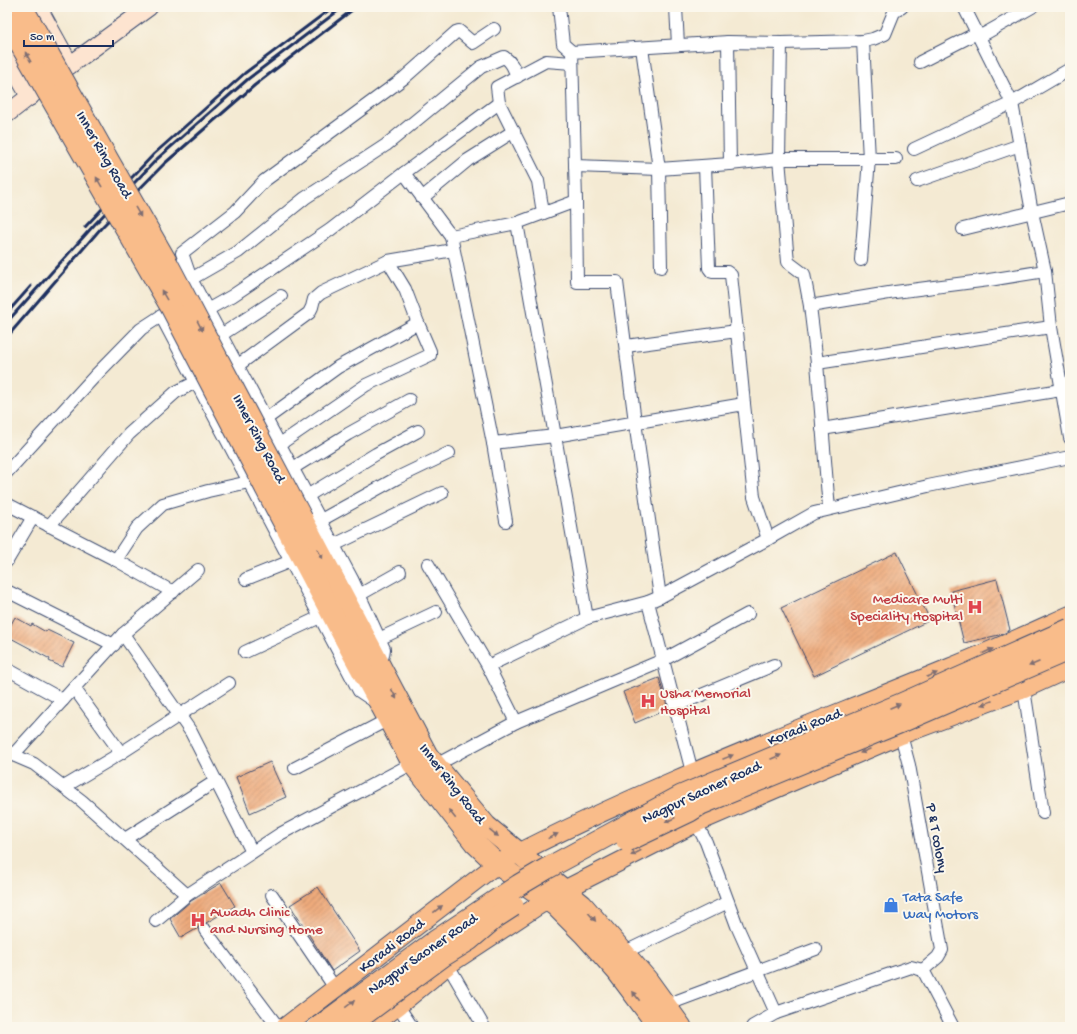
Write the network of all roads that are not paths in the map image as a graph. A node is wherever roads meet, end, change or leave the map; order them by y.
1 (22, 7) edge
2 (38, 7) edge
3 (150, 7) edge
4 (559, 7) edge
5 (676, 7) edge
6 (964, 7) edge
7 (1032, 7) edge
8 (896, 9) edge
9 (7, 21) edge
10 (494, 29) dead end
11 (978, 35) junction
12 (864, 40) junction
13 (728, 42) junction
14 (781, 43) junction
15 (678, 45) junction
16 (642, 48) junction
17 (7, 57) edge
18 (572, 58) junction
19 (920, 62) dead end
20 (70, 65) junction
21 (1070, 69) edge
22 (517, 77) junction
23 (30, 97) junction
24 (499, 103) junction
25 (1012, 103) junction
26 (7, 114) edge
27 (514, 131) junction
28 (1020, 145) junction
29 (914, 149) dead end
30 (779, 159) junction
31 (869, 159) junction
32 (896, 159) dead end
33 (730, 164) junction
34 (575, 166) junction
35 (705, 166) junction
36 (659, 169) junction
37 (404, 174) junction
38 (918, 182) dead end
39 (422, 198) junction
40 (576, 201) junction
41 (1070, 203) edge
42 (1032, 212) junction
43 (543, 213) junction
44 (517, 223) junction
45 (964, 229) dead end
46 (450, 236) junction
47 (453, 250) junction
48 (861, 260) dead end
49 (388, 261) junction
50 (661, 267) dead end
51 (1045, 271) junction
52 (191, 279) junction
53 (281, 296) dead end
54 (810, 306) junction
55 (207, 310) junction
56 (418, 323) junction
57 (1051, 327) junction
58 (737, 332) junction
59 (221, 335) junction
60 (626, 346) junction
61 (817, 363) junction
62 (237, 366) junction
63 (196, 382) junction
64 (1066, 388) edge
65 (409, 400) dead end
66 (744, 404) junction
67 (266, 419) junction
68 (636, 422) junction
69 (822, 429) junction
70 (418, 431) dead end
71 (555, 436) junction
72 (1070, 438) edge
73 (493, 443) junction
74 (280, 444) junction
75 (449, 453) dead end
76 (1070, 457) edge
77 (293, 468) junction
78 (7, 472) edge
79 (249, 482) junction
80 (442, 493) dead end
81 (307, 496) junction
82 (7, 504) edge
83 (829, 509) junction
84 (33, 517) junction
85 (506, 521) dead end
86 (303, 522) junction
87 (50, 526) junction
88 (768, 539) junction
89 (334, 545) junction
90 (116, 560) junction
91 (7, 561) edge
92 (291, 561) junction
93 (428, 564) dead end
94 (198, 570) dead end
95 (400, 572) dead end
96 (246, 579) dead end
97 (7, 591) edge
98 (173, 592) junction
99 (359, 595) junction
100 (660, 597) junction
101 (648, 602) junction
102 (436, 612) dead end
103 (748, 614) dead end
104 (1070, 615) edge
105 (320, 617) junction
106 (587, 618) junction
107 (1070, 628) edge
108 (123, 634) junction
109 (379, 639) junction
110 (114, 645) junction
111 (1070, 649) edge
112 (245, 652) dead end
113 (663, 660) junction
114 (774, 665) dead end
115 (380, 666) junction
116 (488, 666) junction
117 (1070, 668) edge
118 (7, 669) edge
119 (229, 683) dead end
120 (74, 688) junction
121 (1024, 689) junction
122 (63, 700) junction
123 (675, 706) junction
124 (385, 713) junction
125 (180, 715) junction
126 (516, 722) junction
127 (901, 736) junction
128 (10, 753) edge
129 (121, 753) junction
130 (425, 761) junction
131 (295, 768) dead end
132 (699, 769) junction
133 (216, 781) junction
134 (64, 787) junction
135 (731, 808) junction
136 (1043, 813) dead end
137 (696, 823) junction
138 (125, 839) junction
139 (252, 852) junction
140 (518, 853) junction
141 (497, 864) junction
142 (477, 879) junction
143 (187, 894) junction
144 (272, 895) dead end
145 (556, 895) junction
146 (728, 902) junction
147 (516, 920) junction
148 (156, 921) dead end
149 (205, 930) dead end
150 (816, 949) dead end
151 (623, 953) junction
152 (448, 965) junction
153 (923, 970) junction
154 (757, 971) junction
155 (335, 988) junction
156 (666, 1005) junction
157 (398, 1006) junction
158 (776, 1013) junction
159 (278, 1027) edge
160 (285, 1027) edge
161 (319, 1027) edge
162 (347, 1027) edge
163 (370, 1027) edge
164 (412, 1027) edge
165 (484, 1027) edge
166 (659, 1027) edge
167 (681, 1027) edge
168 (752, 1027) edge
169 (953, 1027) edge

1 -> 86 highway, Inner Ring Road, bridge
2 - 20 street
3 - 20 street
4 - 18 street
5 - 15 street
6 - 11 street
7 - 11 street
8 - 12 street
86 -> 9 highway, Inner Ring Road, bridge
10 - 52 street
11 - 19 street
11 - 25 street
12 - 14 street
12 - 31 street
13 - 14 street
13 - 15 street
13 - 33 street
14 - 30 street
15 - 16 street
16 - 18 street
16 - 36 street
17 - 23 street
18 - 22 street
18 - 34 street
20 - 23 street
21 - 25 street
22 - 24 street
22 - 52 street
23 - 26 street
24 - 27 street
24 - 37 street
25 - 28 street
25 - 29 street
27 - 39 street
27 - 43 street
28 - 38 street
28 - 42 street
30 - 31 street
30 - 33 street
30 - 54 street
31 - 32 street
31 - 48 street
33 - 35 street
34 - 36 street
34 - 40 street
35 - 36 street
35 - 58 street
36 - 50 street
37 - 39 street
37 - 55 street
39 - 46 street
40 - 43 street
40 - 60 street
41 - 42 street
42 - 45 street
42 - 51 street
43 - 44 street
44 - 46 street
44 - 71 street
46 - 47 street
47 - 49 street
47 - 73 street
49 - 56 street
49 - 62 street
51 - 54 street
51 - 57 street
52 - 55 street
53 - 59 street
54 - 61 street
55 - 59 street
56 - 67 street
56 - 74 street
57 - 61 street
57 - 64 street
58 - 60 street
58 - 66 street
59 - 62 street
60 - 68 street
61 - 69 street
62 - 67 street
63 - 78 street
63 - 79 street
63 - 87 street
64 - 69 street
64 - 72 street
65 - 77 street
66 - 68 street
66 - 88 street
67 - 74 street
68 - 71 street
68 - 100 street
69 - 83 street
70 - 81 street
71 - 73 street
71 - 106 street
73 - 85 street
74 - 77 street
75 - 86 street
76 - 83 street
77 - 81 street
79 - 90 street
79 - 92 street
80 - 89 street
81 - 86 street
82 - 84 street
83 - 88 street
84 - 87 street
84 - 91 street
86 - 89 street
86 -> 115 highway, Inner Ring Road
86 - 124 highway, Inner Ring Road
87 - 90 street
88 - 100 street
89 - 99 street
90 - 98 street
92 - 96 street
92 - 105 street
93 - 116 street
94 - 98 street
95 - 99 street
97 - 110 street
98 - 108 street
99 - 109 street
100 - 101 street
101 - 106 street
101 - 113 street
102 - 109 street
103 - 113 street
132 -> 104 main road, Koradi Road
105 - 112 street
105 - 124 street
106 - 116 street
161 -> 107 highway, Nagpur Saoner Road, bridge
108 - 110 street
108 - 125 street
109 - 115 street
110 - 120 street
111 -> 162 highway, Nagpur Saoner Road, bridge
113 - 123 street
113 - 126 street
114 - 123 street
115 -> 130 highway, Inner Ring Road
116 - 126 street
117 - 121 main road
118 - 122 street
119 - 125 street
120 - 122 street
120 - 129 street
121 -> 127 main road
121 - 136 street
122 - 128 street
123 - 132 street
124 - 130 highway, Inner Ring Road
124 - 131 street
125 - 129 street
125 - 133 street
126 - 130 street
127 -> 135 main road
127 - 153 street, P & T colony
128 - 134 street
129 - 134 street
130 - 139 street
130 -> 140 highway, Inner Ring Road
141 -> 130 highway, Inner Ring Road
132 - 135 main road
140 -> 132 main road, Koradi Road
133 - 138 street
133 - 139 street
134 - 138 street
135 - 137 main road
137 -> 145 main road
137 - 146 street
138 - 143 street
139 - 143 street
140 - 141 main road, Koradi Road
140 - 145 highway, Inner Ring Road
141 - 142 main road, Koradi Road
141 - 145 highway, Inner Ring Road
142 - 147 main road
155 -> 142 main road, Koradi Road
143 - 148 street
144 - 155 street
145 - 147 main road
145 -> 151 highway
166 -> 145 highway
146 - 151 street
146 - 154 street
147 - 152 main road
149 - 159 street
150 - 154 street
151 - 156 highway
152 - 157 main road
152 - 165 street
153 - 158 street
153 - 169 street
154 - 156 street
154 - 158 street
155 - 160 main road, Koradi Road
156 - 167 highway
157 - 163 main road
157 - 164 street
158 - 168 street

